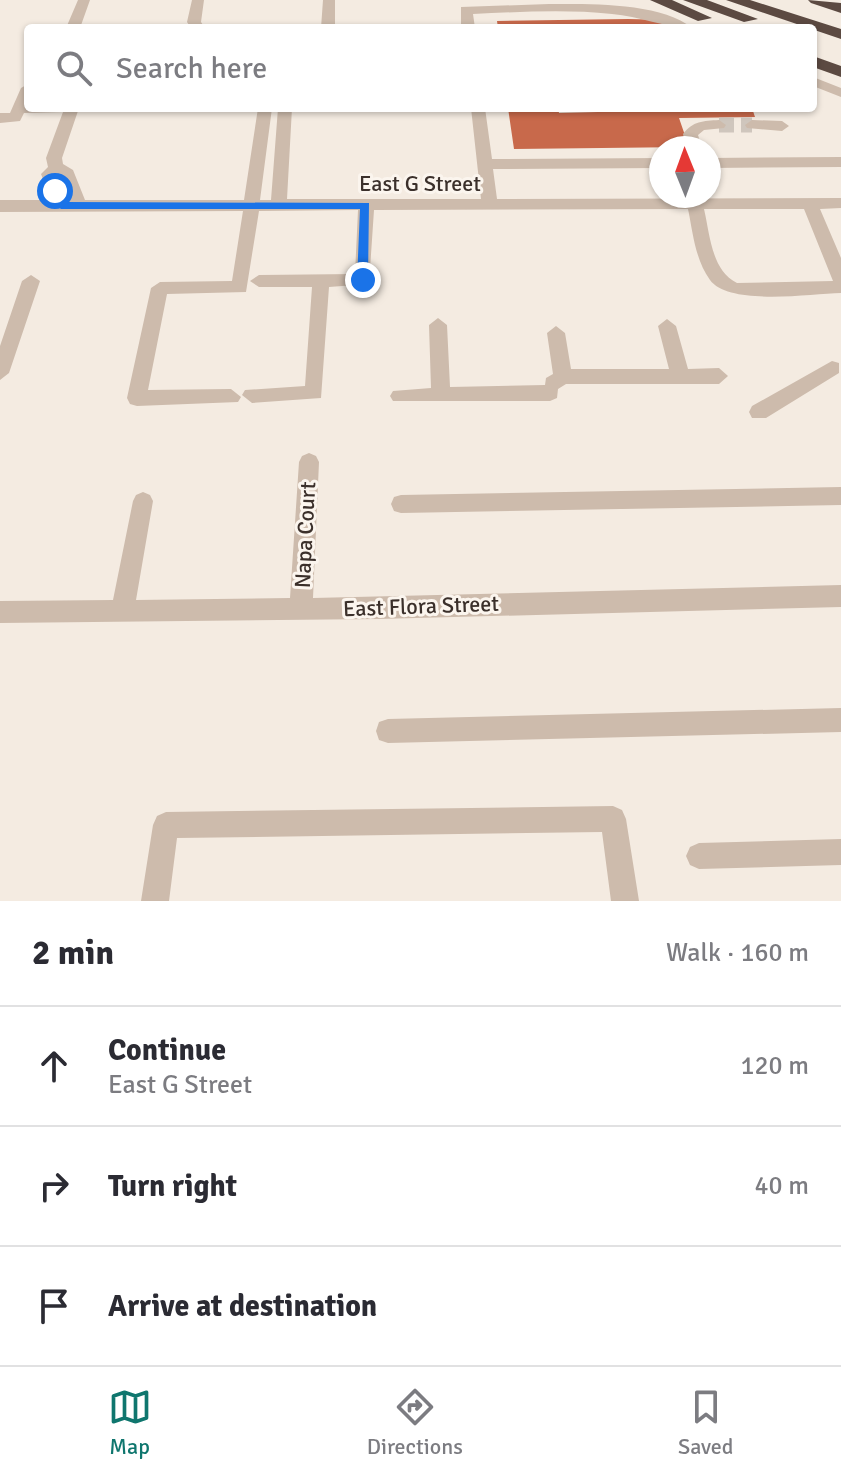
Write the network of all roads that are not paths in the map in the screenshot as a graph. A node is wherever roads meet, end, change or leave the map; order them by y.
1 (84, 0) edge
2 (198, 0) edge
3 (329, 0) edge
4 (658, 0) edge
5 (691, 0) edge
6 (734, 0) edge
7 (771, 0) edge
8 (816, 0) edge
9 (466, 5) edge
10 (841, 8) edge
11 (841, 22) edge
12 (75, 24) edge
13 (195, 24) edge
14 (328, 24) edge
15 (679, 24) edge
16 (719, 24) edge
17 (766, 24) edge
18 (810, 24) edge
19 (817, 26) edge
20 (841, 34) edge
21 (817, 40) edge
22 (841, 49) edge
23 (817, 63) edge
24 (841, 72) edge
25 (817, 83) edge
26 (841, 93) edge
27 (24, 97) edge
28 (19, 109) junction
29 (24, 109) edge
30 (71, 112) edge
31 (265, 112) edge
32 (285, 112) edge
33 (478, 112) edge
34 (0, 118) edge
35 (719, 125) tunnel mouth
36 (752, 125) tunnel mouth
37 (782, 126) dead end
38 (262, 136) junction
39 (283, 136) junction
40 (691, 136) edge
41 (841, 162) edge
42 (649, 163) edge
43 (721, 163) edge
44 (485, 164) junction
45 (56, 168) junction
46 (810, 203) junction
47 (841, 203) edge
48 (649, 204) edge
49 (721, 204) edge
50 (61, 205) junction
51 (79, 205) junction
52 (490, 205) junction
53 (0, 206) edge
54 (366, 206) junction
55 (251, 207) junction
56 (278, 207) junction
57 (696, 208) edge
58 (841, 279) edge
59 (31, 281) dead end
60 (259, 281) dead end
61 (321, 281) junction
62 (841, 287) edge
63 (438, 325) dead end
64 (667, 326) dead end
65 (556, 333) dead end
66 (832, 368) dead end
67 (0, 373) edge
68 (680, 375) junction
69 (719, 376) dead end
70 (555, 384) junction
71 (252, 395) dead end
72 (441, 395) junction
73 (400, 396) dead end
74 (231, 397) dead end
75 (759, 412) dead end
76 (309, 462) dead end
77 (841, 496) edge
78 (143, 501) dead end
79 (401, 504) dead end
80 (841, 596) edge
81 (123, 609) junction
82 (301, 609) junction
83 (0, 612) edge
84 (841, 720) edge
85 (388, 731) dead end
86 (841, 852) edge
87 (699, 856) dead end
88 (155, 901) edge
89 (625, 901) edge

1 - 12 street
2 - 13 street
3 - 14 street
4 - 16 highway
5 - 17 highway
6 - 18 highway
7 - 11 highway
8 - 10 highway
9 - 15 street
19 - 20 highway
21 - 22 highway
23 - 24 highway
25 - 26 street
27 - 28 street
28 - 29 street
28 - 34 street
30 - 45 street
31 - 38 street
32 - 39 street
33 - 44 street
35 - 40 street
36 - 37 street
38 - 39 street
38 - 55 street
39 - 56 street
41 - 43 street
42 - 44 street
44 - 52 street
45 - 50 street
45 - 51 street
46 - 47 street, East G Street
46 - 49 street, East G Street
46 - 58 street
48 - 52 street, East G Street
50 - 51 street, East G Street
50 - 53 street, East G Street
51 - 55 street, East G Street
52 - 54 street, East G Street
54 - 56 street, East G Street
54 - 61 street
55 - 56 street, East G Street
55 - 74 street
57 - 62 street
59 - 67 street
60 - 61 street
61 - 71 street
63 - 72 street
64 - 68 street
65 - 70 street
66 - 75 street
68 - 69 street
68 - 70 street
70 - 72 street
72 - 73 street
76 - 82 street, Napa Court
77 - 79 street
78 - 81 street
80 - 82 street, East Flora Street
81 - 82 street, East Flora Street
81 - 83 street, East Flora Street
84 - 85 street
86 - 87 street
88 - 89 street

